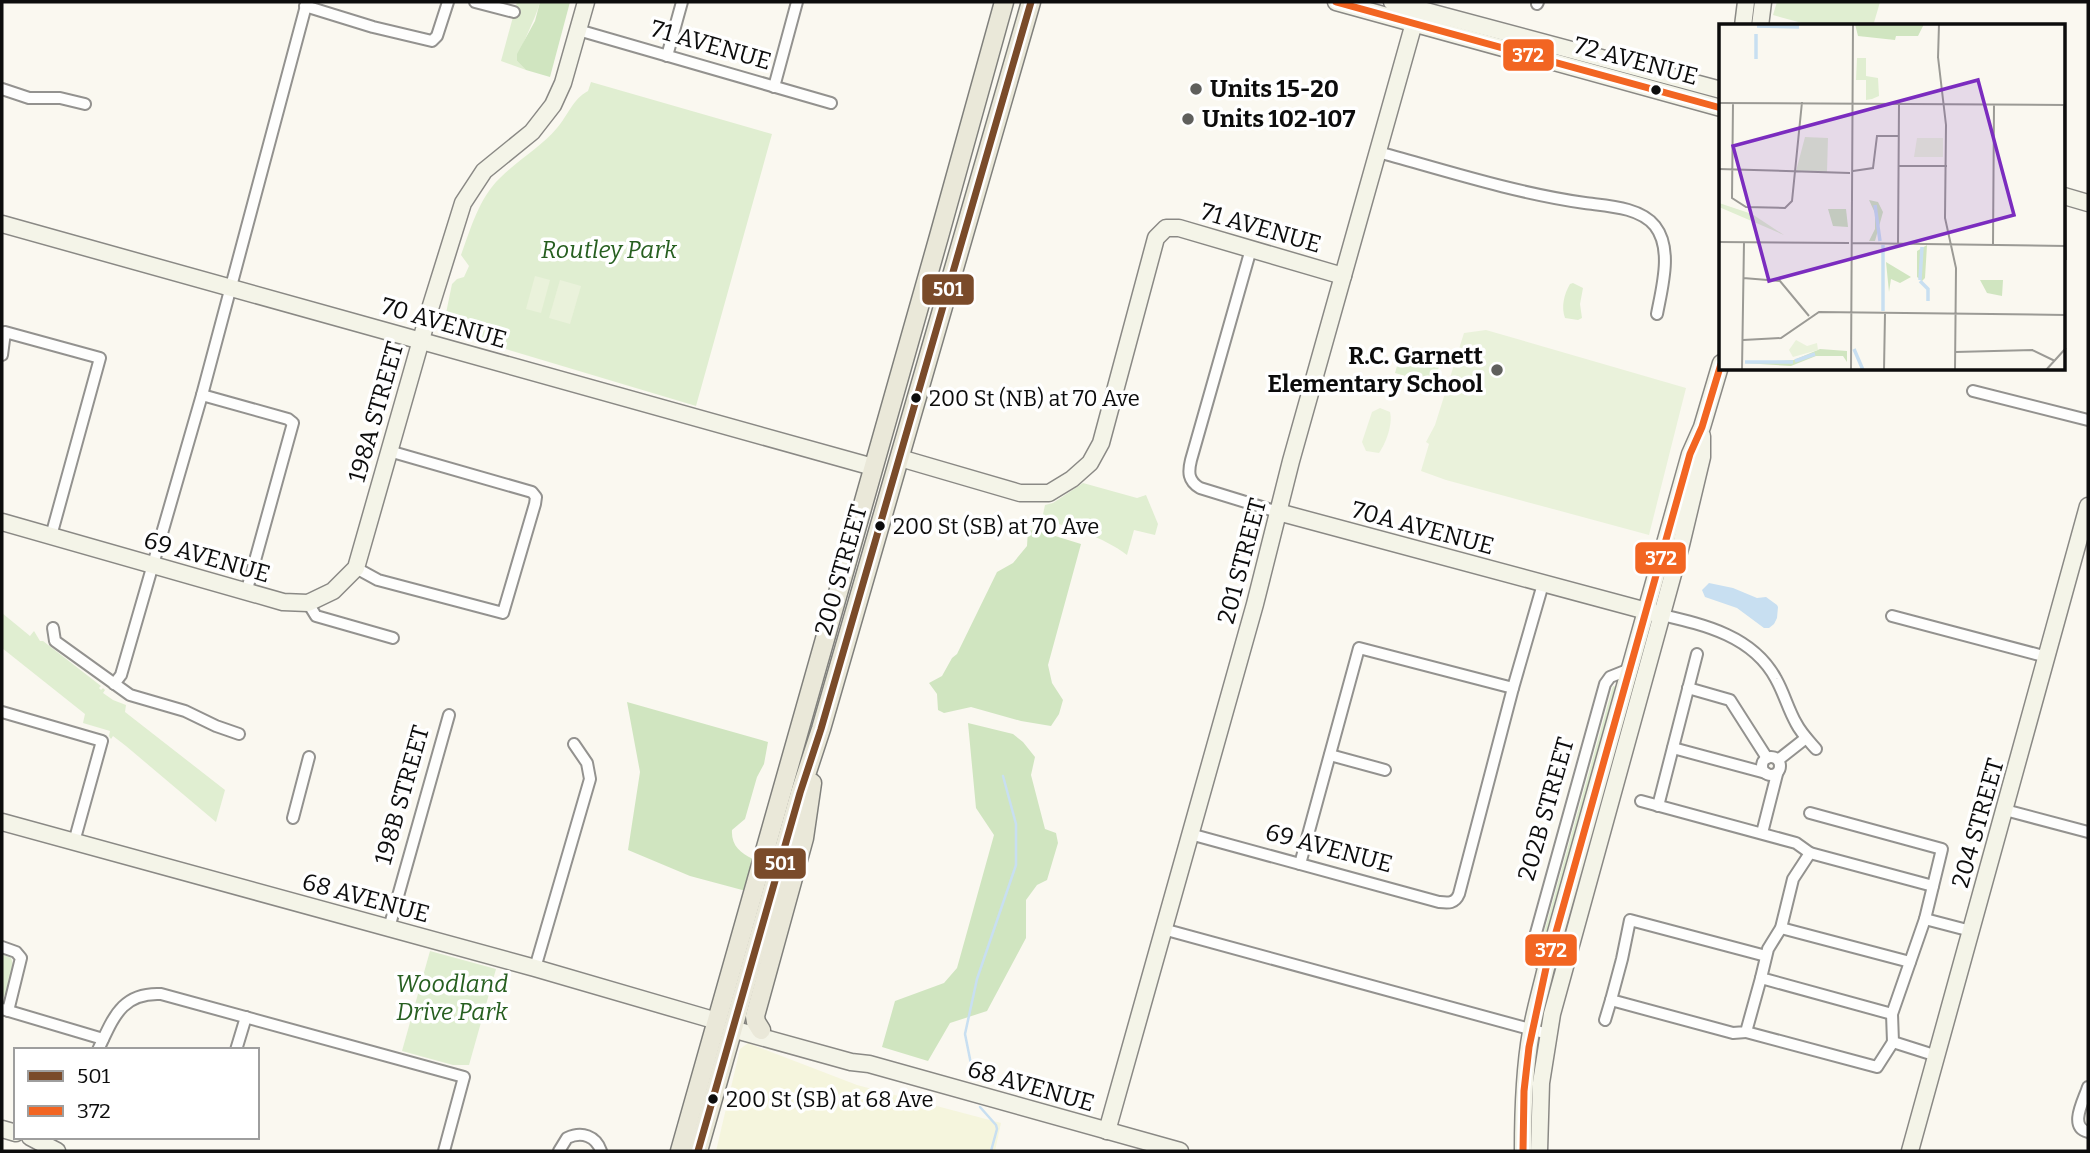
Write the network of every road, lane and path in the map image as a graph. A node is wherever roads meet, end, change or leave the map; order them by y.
1 (448, 2) edge
2 (475, 2) edge
3 (586, 2) edge
4 (682, 2) edge
5 (797, 2) edge
6 (1004, 2) edge
7 (1031, 2) edge
8 (1336, 2) edge
9 (1392, 2) edge
10 (1746, 2) edge
11 (1763, 2) edge
12 (306, 4) edge
13 (1417, 11) edge
14 (514, 12) dead end
15 (1743, 24) edge
16 (1759, 24) edge
17 (578, 30) junction
18 (667, 56) junction
19 (774, 87) junction
20 (2, 89) edge
21 (1719, 89) edge
22 (831, 103) dead end
23 (85, 104) dead end
24 (1719, 107) edge
25 (1378, 152) junction
26 (2066, 197) edge
27 (2088, 203) edge
28 (2, 223) edge
29 (1251, 249) junction
30 (1343, 276) junction
31 (231, 286) junction
32 (1657, 314) dead end
33 (421, 340) junction
34 (2, 355) edge
35 (1719, 370) edge
36 (1973, 391) dead end
37 (201, 395) junction
38 (2088, 420) edge
39 (389, 451) junction
40 (900, 458) junction
41 (873, 467) junction
42 (2088, 506) edge
43 (884, 510) junction
44 (1278, 512) junction
45 (2, 522) edge
46 (51, 536) junction
47 (152, 564) junction
48 (356, 568) junction
49 (1543, 584) junction
50 (246, 593) junction
51 (308, 603) junction
52 (1654, 613) junction
53 (1892, 615) dead end
54 (53, 628) dead end
55 (393, 638) dead end
56 (1697, 654) dead end
57 (2047, 657) junction
58 (114, 684) junction
59 (1513, 688) junction
60 (1688, 688) junction
61 (2, 712) edge
62 (449, 715) dead end
63 (821, 729) junction
64 (239, 734) dead end
65 (1806, 738) junction
66 (573, 744) dead end
67 (1673, 748) junction
68 (1816, 749) dead end
69 (1330, 755) junction
70 (309, 757) dead end
71 (1772, 759) junction
72 (1385, 770) dead end
73 (1771, 774) junction
74 (1641, 801) dead end
75 (1658, 806) junction
76 (2005, 810) junction
77 (1810, 813) dead end
78 (293, 818) dead end
79 (2, 822) edge
80 (2088, 832) edge
81 (1762, 833) junction
82 (1190, 834) junction
83 (74, 842) junction
84 (1810, 853) junction
85 (1300, 864) junction
86 (1933, 886) junction
87 (1924, 919) junction
88 (389, 928) junction
89 (1781, 928) junction
90 (1163, 929) junction
91 (1971, 931) junction
92 (2, 947) edge
93 (1766, 956) junction
94 (1910, 962) junction
95 (535, 968) junction
96 (1761, 978) junction
97 (1611, 1000) junction
98 (5, 1010) edge
99 (1892, 1014) junction
100 (246, 1017) junction
101 (1605, 1020) dead end
102 (724, 1025) junction
103 (1532, 1029) junction
104 (761, 1030) joint
105 (1746, 1032) junction
106 (1548, 1034) junction
107 (103, 1039) junction
108 (1892, 1042) junction
109 (99, 1048) edge
110 (237, 1048) edge
111 (1937, 1056) junction
112 (869, 1064) junction
113 (2088, 1087) edge
114 (1107, 1131) junction
115 (2088, 1132) edge
116 (36, 1139) edge
117 (53, 1145) edge
118 (444, 1151) edge
119 (559, 1151) edge
120 (601, 1151) edge
121 (681, 1151) edge
122 (698, 1151) edge
123 (1180, 1151) edge
124 (1523, 1151) edge
125 (1539, 1151) edge
126 (1910, 1151) edge

1 - 12 street
2 - 14 street
3 - 17 street
4 - 18 street
5 - 19 street
6 - 41 main road, 200 STREET
7 - 40 main road, 200 STREET
8 - 13 street, 72 AVENUE
9 - 13 street, 72 AVENUE
10 - 15 street
11 - 16 street
12 - 31 street
13 - 21 street, 72 AVENUE
13 - 24 street, 72 AVENUE
13 - 25 street, 201 STREET
17 - 18 street, 71 AVENUE
17 - 33 street, 198A STREET
18 - 19 street, 71 AVENUE
19 - 22 street, 71 AVENUE
20 - 23 street
25 - 30 street, 201 STREET
25 - 32 street
26 - 27 street
28 - 31 street, 70 AVENUE
29 - 30 street, 71 AVENUE
29 - 40 street, 71 AVENUE
29 - 44 street, 70A AVENUE
30 - 44 street, 201 STREET
31 - 33 street, 70 AVENUE
31 - 37 street
33 - 39 street, 198A STREET
33 - 41 street, 70 AVENUE
34 - 46 street
35 - 52 street, 202B STREET
36 - 38 street
37 - 47 street
37 - 50 street
39 - 48 street, 198A STREET
39 - 48 street
40 - 43 main road, 200 STREET
41 - 43 main road
41 - 102 main road, 200 STREET
42 - 57 street, 204 STREET
43 - 63 main road, 200 STREET
44 - 49 street, 70A AVENUE
44 - 82 street, 201 STREET
45 - 46 street, 69 AVENUE
46 - 47 street, 69 AVENUE
47 - 50 street, 69 AVENUE
47 - 58 street
48 - 51 street
49 - 52 street, 70A AVENUE
49 - 59 street
50 - 51 street, 69 AVENUE
51 - 55 street, 69 AVENUE
52 - 65 street
52 - 103 street, 202B STREET
52 - 106 street, 202B STREET
53 - 57 street
54 - 58 street
56 - 60 street
57 - 76 street, 204 STREET
58 - 64 street
59 - 69 street
59 - 85 street, 69 AVENUE
60 - 67 street
60 - 71 street
61 - 83 street
62 - 88 street, 198B STREET
63 - 102 main road, 200 STREET
63 - 104 main road
65 - 68 street
65 - 71 street
66 - 95 street
67 - 73 street
67 - 75 street
69 - 72 street
69 - 85 street
70 - 78 street
71 - 73 street
71 - 73 street
73 - 81 street
74 - 75 street
75 - 81 street
76 - 80 street
76 - 91 street, 204 STREET
77 - 86 street
79 - 83 street, 68 AVENUE
81 - 84 street
82 - 85 street, 69 AVENUE
82 - 90 street, 201 STREET
83 - 88 street, 68 AVENUE
84 - 86 street
84 - 89 street
86 - 87 street
87 - 91 street
87 - 94 street
88 - 95 street, 68 AVENUE
89 - 93 street
89 - 94 street
90 - 103 street
90 - 114 street, 201 STREET
91 - 111 street, 204 STREET
92 - 98 street
93 - 96 street
93 - 97 street
94 - 99 street
95 - 102 street, 68 AVENUE
96 - 99 street
96 - 105 street
97 - 101 street
97 - 105 street
98 - 107 street
99 - 108 street
100 - 107 street
100 - 110 street
100 - 118 street
102 - 112 street, 68 AVENUE
102 - 121 main road, 200 STREET
102 - 122 main road, 200 STREET
103 - 106 street
103 - 124 street, 202B STREET
104 - 112 street, 68 AVENUE
105 - 108 street
106 - 125 street, 202B STREET
107 - 109 street
108 - 111 street
111 - 126 street, 204 STREET
112 - 114 street, 68 AVENUE
113 - 115 street
114 - 123 street, 68 AVENUE
116 - 117 street
119 - 120 street

